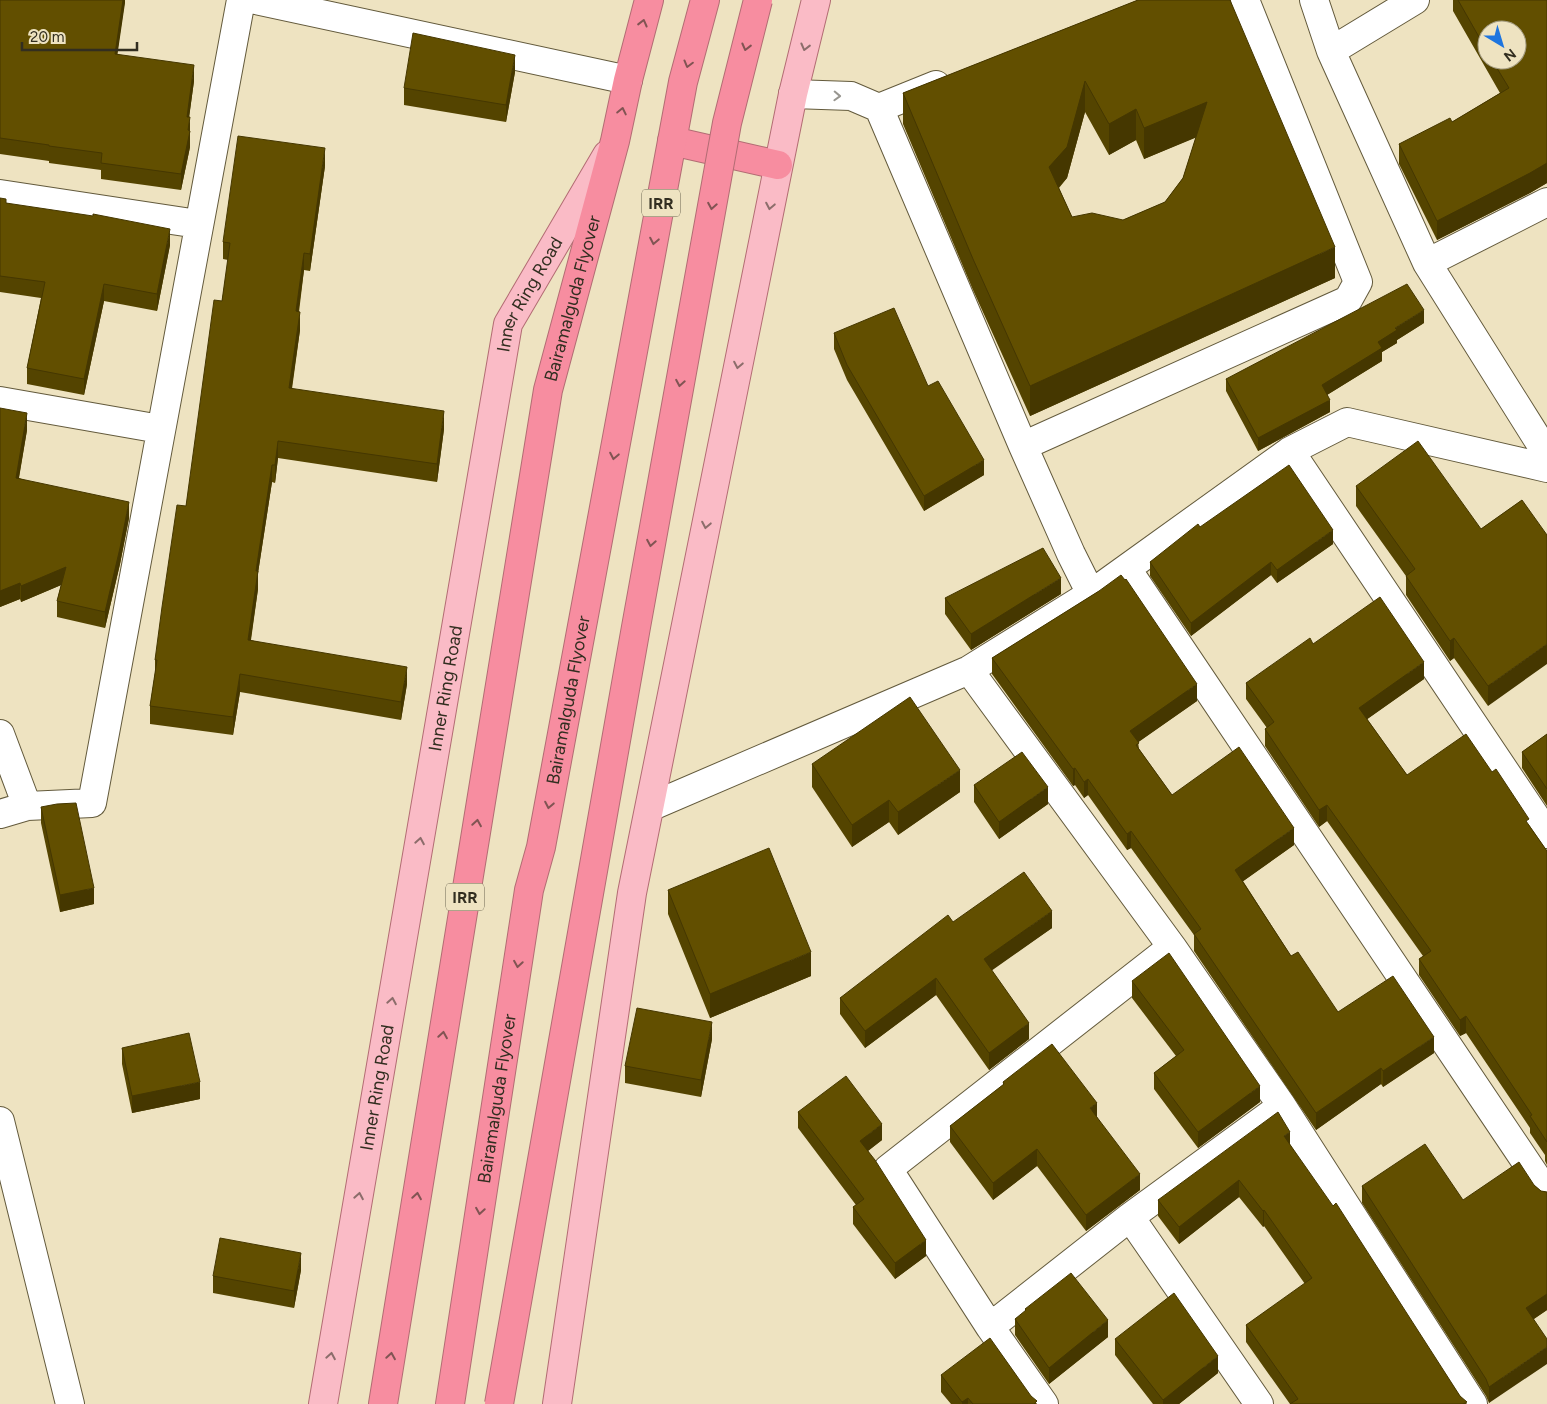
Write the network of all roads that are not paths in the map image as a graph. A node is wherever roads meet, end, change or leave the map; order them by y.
1 (241, 0) edge
2 (256, 0) edge
3 (649, 0) edge
4 (705, 0) edge
5 (758, 0) edge
6 (816, 0) edge
7 (1244, 0) edge
8 (1314, 0) edge
9 (1415, 0) edge
10 (1331, 51) junction
11 (960, 75) edge
12 (628, 80) junction
13 (793, 94) junction
14 (879, 108) junction
15 (615, 141) junction
16 (672, 141) junction
17 (778, 165) junction
18 (0, 194) edge
19 (1547, 202) edge
20 (198, 224) junction
21 (1427, 263) junction
22 (0, 401) edge
23 (160, 429) junction
24 (1023, 446) junction
25 (1290, 451) junction
26 (1547, 454) edge
27 (1547, 468) edge
28 (1127, 569) junction
29 (1091, 594) junction
30 (969, 670) junction
31 (0, 734) edge
32 (27, 806) junction
33 (650, 807) junction
34 (0, 814) edge
35 (1547, 834) edge
36 (1172, 948) junction
37 (1282, 1106) junction
38 (0, 1121) edge
39 (1547, 1193) edge
40 (1130, 1217) junction
41 (990, 1327) junction
42 (70, 1404) edge
43 (323, 1404) edge
44 (383, 1404) edge
45 (450, 1404) edge
46 (499, 1404) edge
47 (557, 1404) edge
48 (1044, 1404) edge
49 (1259, 1404) edge
50 (1473, 1404) edge

1 - 20 street
2 - 12 street
12 -> 3 highway, Inner Ring Road
4 -> 16 highway, Bairamalguda Flyover / IRR
5 -> 46 highway, bridge
6 -> 13 main road
7 - 24 street
8 - 10 street
9 - 10 street
10 - 21 street
11 - 14 street
15 -> 12 highway, Inner Ring Road
13 -> 14 street
13 - 17 main road
14 - 24 street
43 -> 15 main road, Inner Ring Road
44 -> 15 highway, Bairamalguda Flyover / IRR
16 - 17 highway
16 -> 45 highway, Bairamalguda Flyover / IRR
17 -> 33 main road
18 - 20 street
19 - 21 street
20 - 23 street
21 - 26 street
22 - 23 street
23 - 32 street
24 - 29 street
25 - 27 street
25 - 28 street
25 - 35 street
28 - 29 street
28 - 39 street
29 - 30 street
30 - 33 street
30 - 36 street
31 - 32 street
32 - 34 street
33 - 47 main road
36 - 37 street
36 - 41 street
37 - 40 street
37 - 50 street
38 - 42 street
40 - 41 street
40 - 49 street
41 - 48 street

